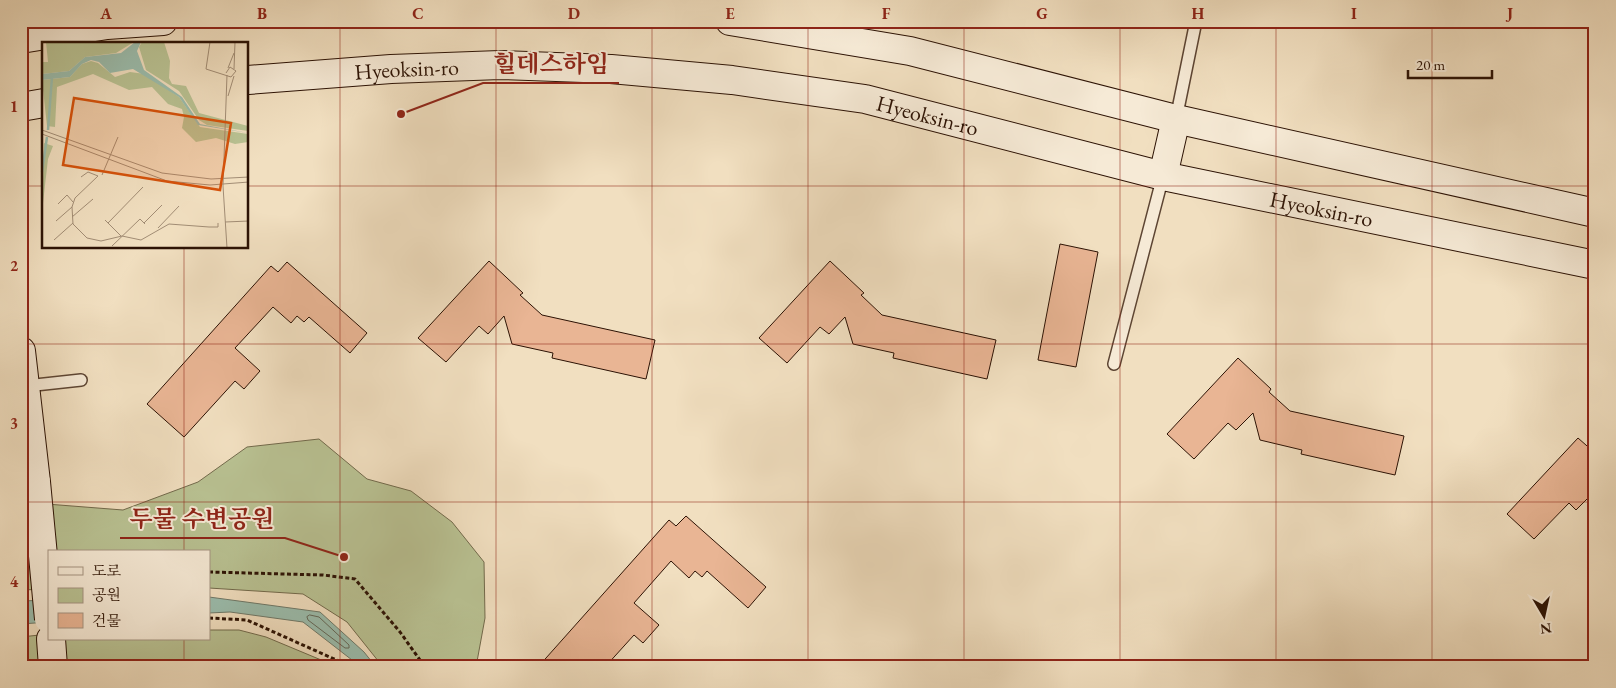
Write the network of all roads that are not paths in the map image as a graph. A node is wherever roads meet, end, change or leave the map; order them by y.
1 (163, 21) edge
2 (730, 21) edge
3 (1196, 21) edge
4 (21, 38) edge
5 (249, 80) edge
6 (42, 103) edge
7 (21, 107) edge
8 (1176, 119) junction
9 (1163, 176) junction
10 (1595, 213) edge
11 (1595, 265) edge
12 (21, 351) edge
13 (1114, 364) dead end
14 (80, 380) dead end
15 (26, 386) junction
16 (48, 608) edge
17 (51, 640) edge
18 (53, 667) edge

1 - 4 street
2 - 8 street
3 - 8 lane
5 - 9 street, Hyeoksin-ro
6 - 7 street
8 - 9 street
8 - 10 street
9 - 11 street, Hyeoksin-ro
9 - 13 lane
12 - 15 street
14 - 15 lane
15 - 16 street, bridge
17 - 18 street

